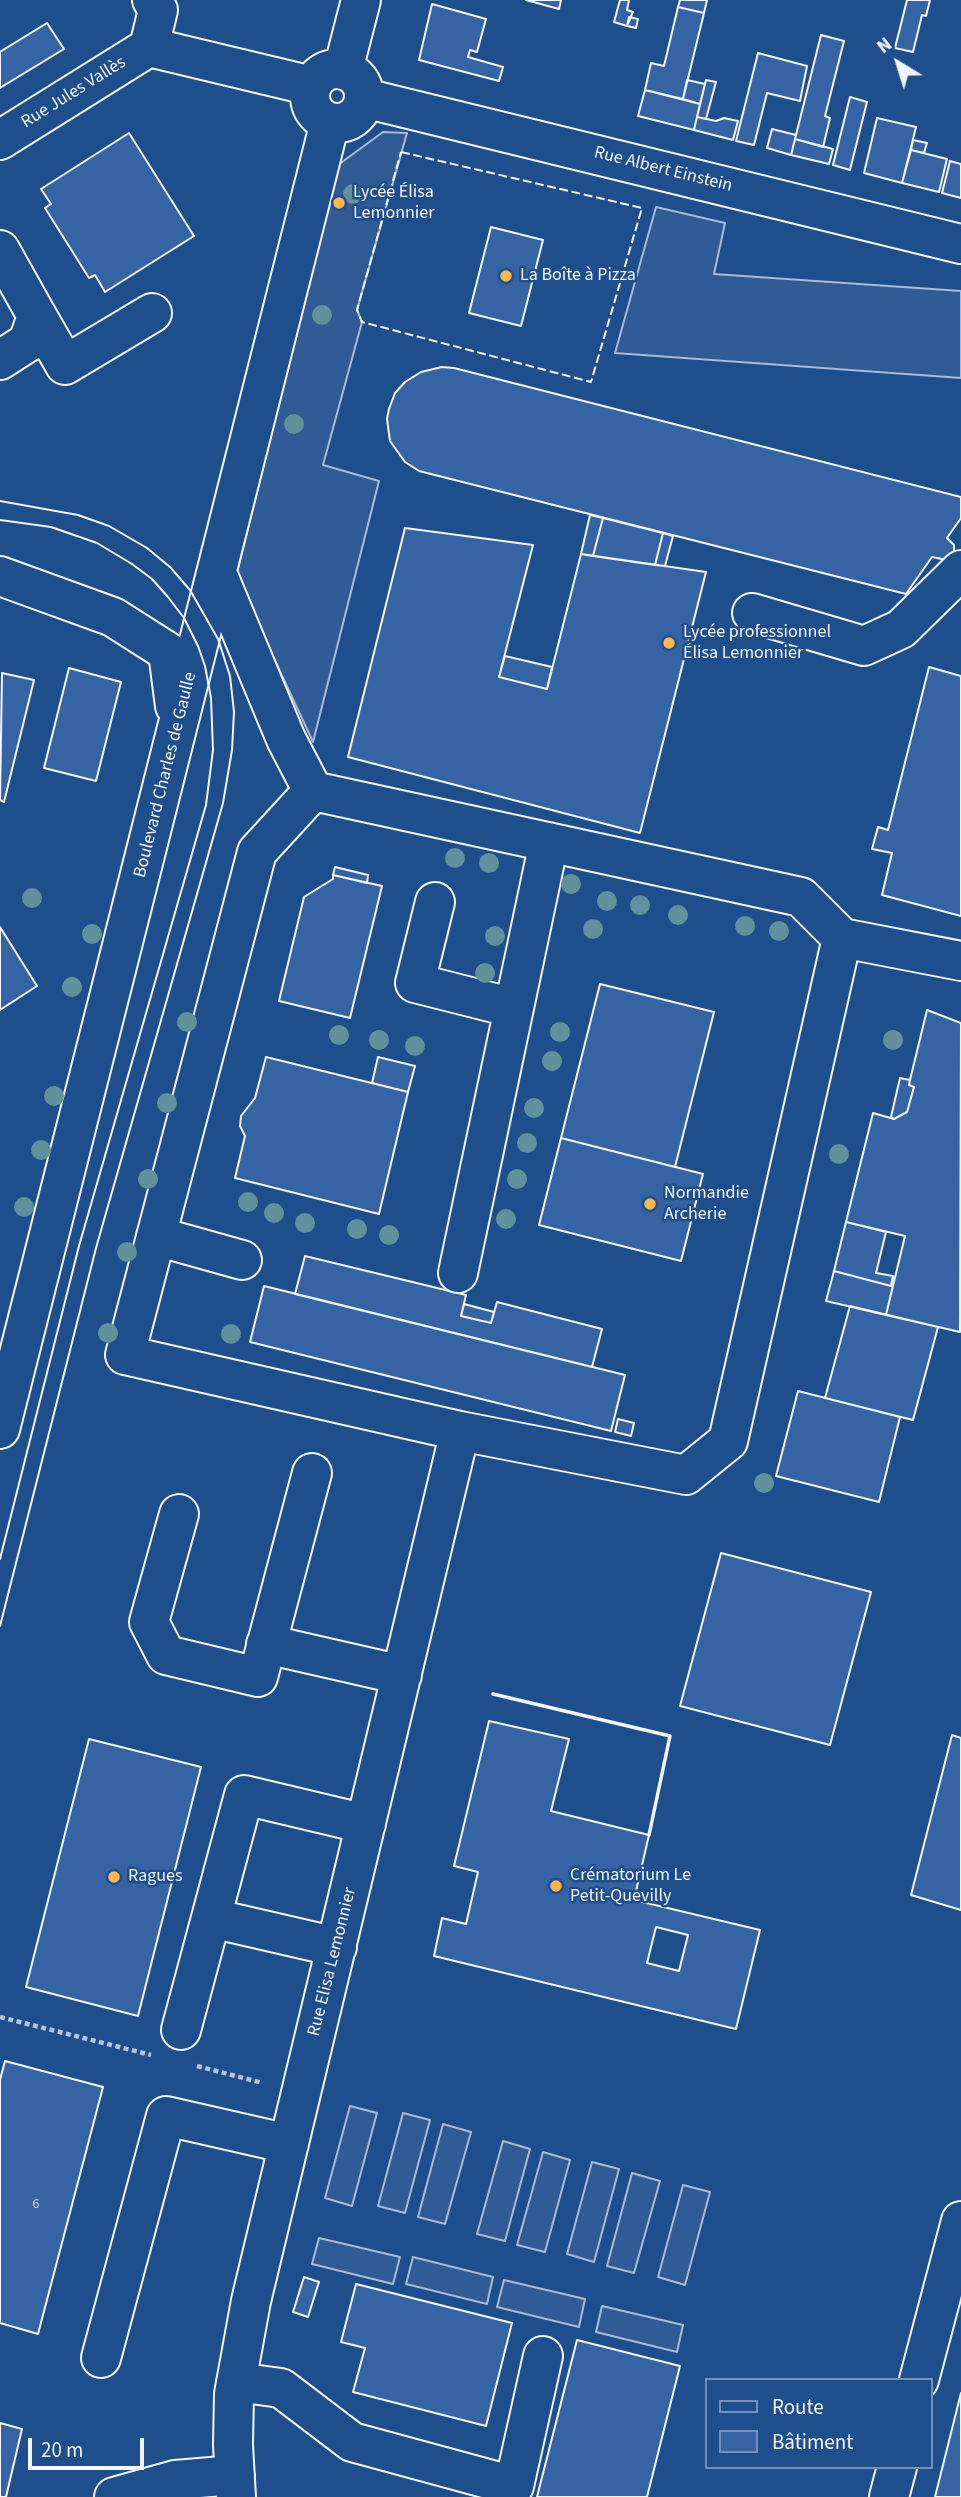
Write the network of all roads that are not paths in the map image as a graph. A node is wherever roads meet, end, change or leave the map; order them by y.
1 (152, 0) edge
2 (361, 0) edge
3 (149, 47) junction
4 (340, 85) junction
5 (0, 140) edge
6 (961, 244) edge
7 (0, 250) edge
8 (152, 313) dead end
9 (37, 316) junction
10 (0, 360) edge
11 (961, 570) edge
12 (217, 573) junction
13 (0, 576) edge
14 (752, 613) dead end
15 (178, 729) junction
16 (313, 791) junction
17 (549, 842) junction
18 (435, 902) dead end
19 (842, 938) junction
20 (961, 961) edge
21 (514, 1008) junction
22 (156, 1236) junction
23 (242, 1260) dead end
24 (458, 1273) dead end
25 (3, 1404) edge
26 (460, 1431) junction
27 (312, 1473) dead end
28 (180, 1514) dead end
29 (266, 1644) junction
30 (402, 1675) junction
31 (366, 1824) junction
32 (211, 1919) junction
33 (337, 1947) junction
34 (181, 2030) dead end
35 (289, 2144) junction
36 (961, 2221) edge
37 (543, 2356) dead end
38 (101, 2358) dead end
39 (920, 2378) edge
40 (236, 2382) junction
41 (896, 2469) edge
42 (236, 2486) edge
43 (114, 2497) edge
44 (889, 2497) edge

1 - 3 street
2 - 4 street
3 - 4 street
3 - 5 street, Rue Jules Vallès
4 - 6 street, Rue Albert Einstein
4 - 12 street, Boulevard Charles de Gaulle
7 - 9 street
8 - 9 street
9 - 10 street
11 - 14 street
12 - 15 street, Boulevard Charles de Gaulle
12 - 16 street
13 - 15 street
15 - 25 street, Boulevard Charles de Gaulle
16 - 17 street
16 - 22 street
17 - 19 street
17 - 21 street
18 - 21 street
19 - 20 street
19 - 26 street
21 - 24 street
22 - 23 street
22 - 26 street
26 - 30 street, Rue Elisa Lemonnier
27 - 29 street
28 - 29 street
29 - 30 street
30 - 31 street, Rue Elisa Lemonnier
31 - 32 street
31 - 33 street, Rue Elisa Lemonnier
32 - 33 street
32 - 34 street
33 - 35 street, Rue Elisa Lemonnier
35 - 38 street
35 - 40 street, Rue Elisa Lemonnier
36 - 39 street
37 - 40 street
40 - 42 street, Rue Elisa Lemonnier
41 - 44 street
42 - 43 street

